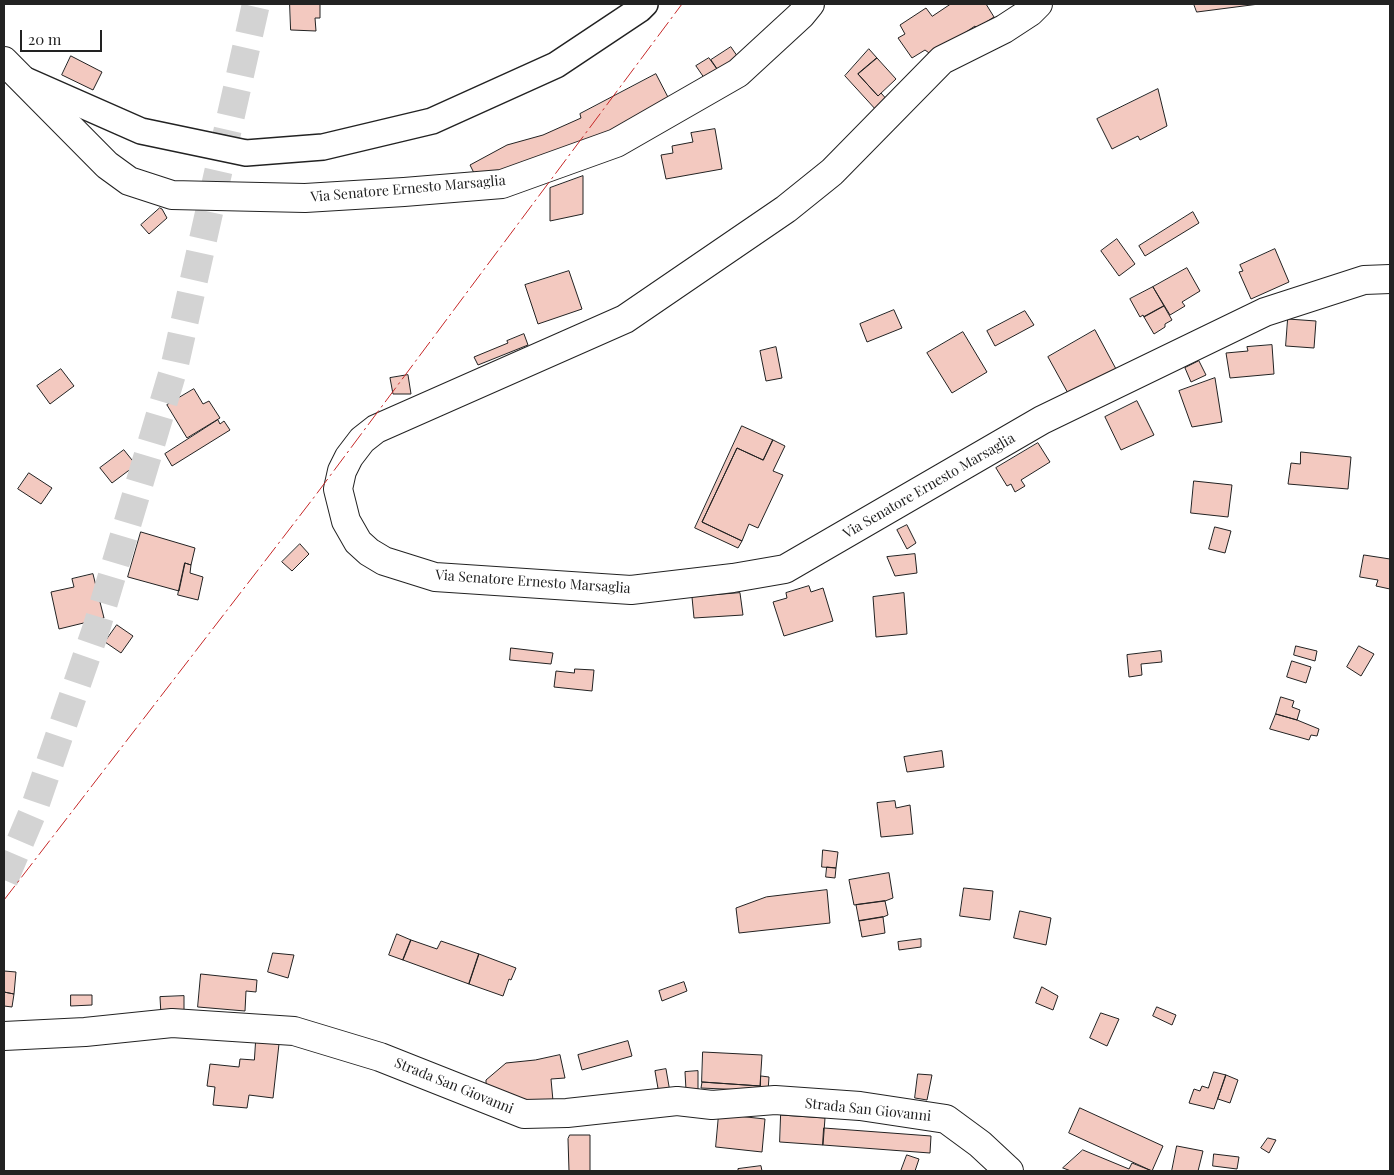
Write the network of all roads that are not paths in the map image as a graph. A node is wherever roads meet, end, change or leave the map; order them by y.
1 (645, 4) edge
2 (810, 4) edge
3 (1038, 4) edge
4 (12, 69) edge
5 (1390, 279) edge
6 (4, 1036) edge
7 (1009, 1171) edge

1 - 4 street
2 - 4 street, Via Senatore Ernesto Marsaglia
3 - 5 street, Via Senatore Ernesto Marsaglia
6 - 7 street, Strada San Giovanni

